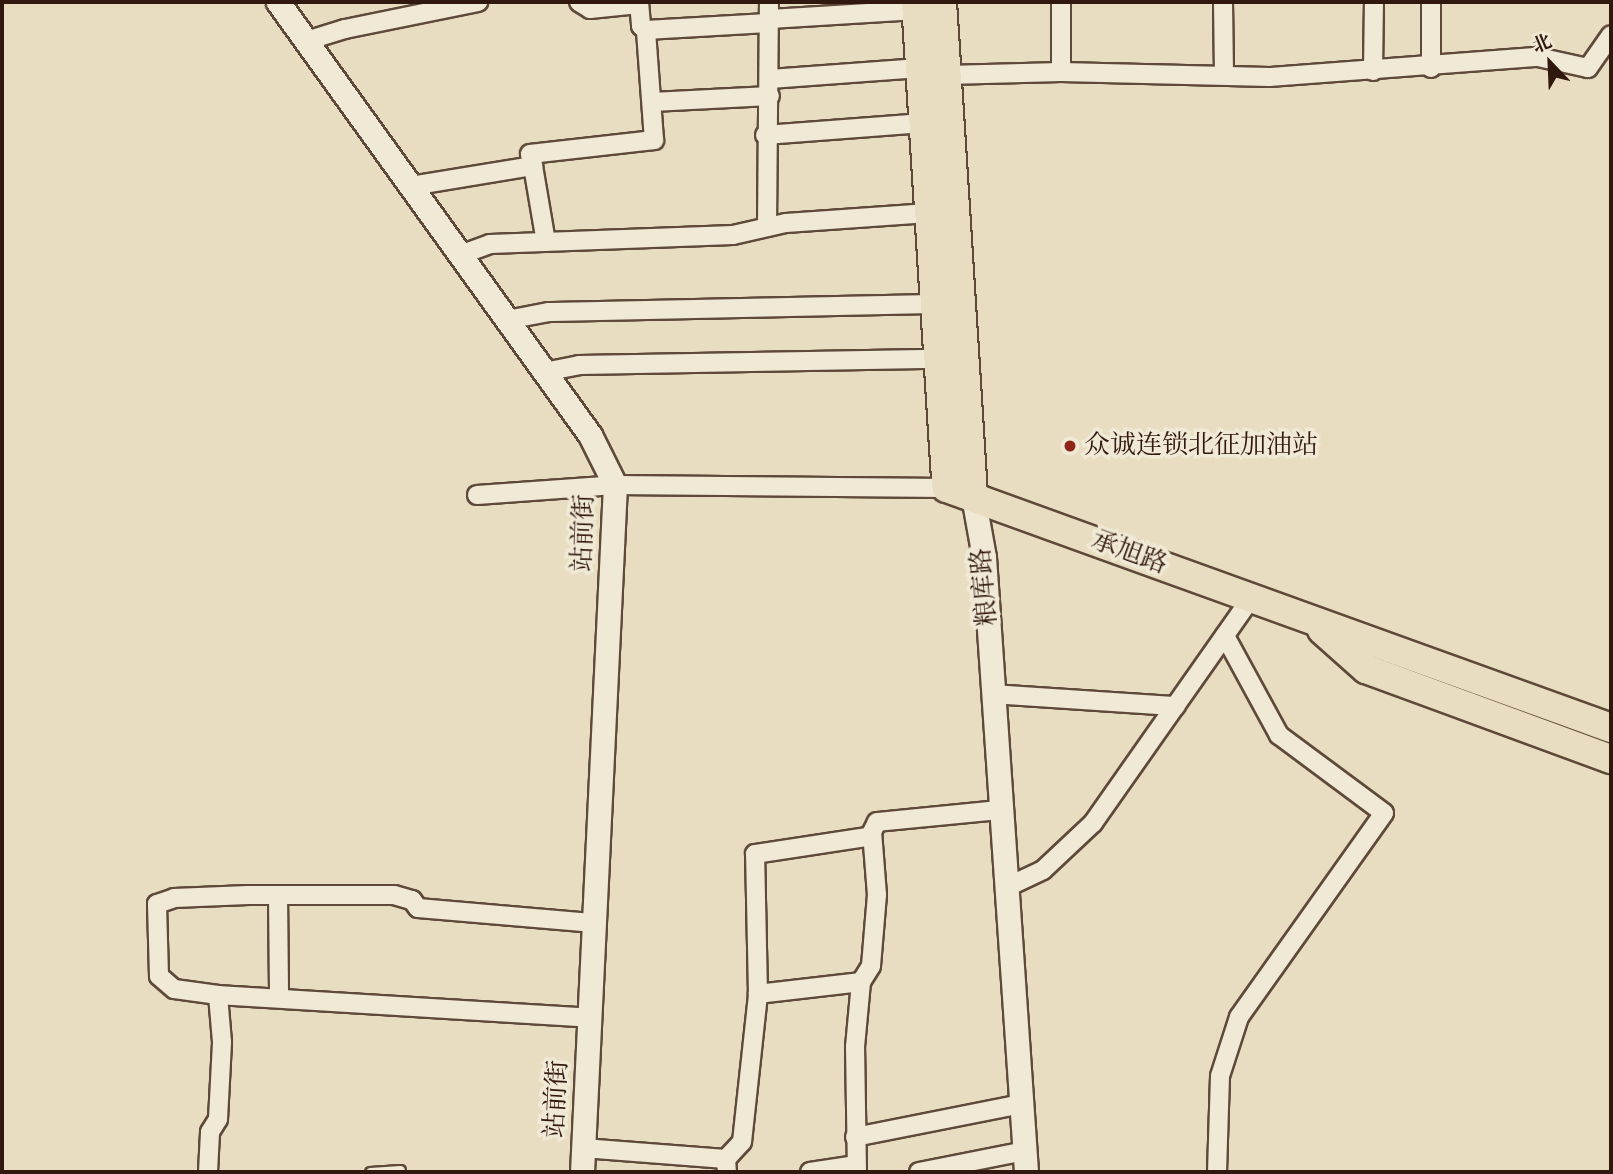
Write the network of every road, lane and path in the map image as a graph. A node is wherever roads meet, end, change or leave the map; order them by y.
1 (278, 2) edge
2 (478, 2) edge
3 (579, 2) edge
4 (1061, 2) edge
5 (1223, 2) edge
6 (1374, 2) edge
7 (1432, 2) edge
8 (639, 3) edge
9 (925, 5) edge
10 (409, 10) edge
11 (769, 14) edge
12 (646, 30) junction
13 (1611, 35) edge
14 (306, 41) junction
15 (1431, 68) junction
16 (1373, 71) junction
17 (933, 72) junction
18 (1060, 72) junction
19 (1224, 75) junction
20 (770, 87) junction
21 (652, 102) junction
22 (923, 123) junction
23 (765, 135) junction
24 (533, 166) junction
25 (411, 187) junction
26 (929, 213) junction
27 (767, 227) junction
28 (546, 242) junction
29 (460, 255) junction
30 (935, 304) junction
31 (507, 320) junction
32 (938, 359) junction
33 (544, 372) junction
34 (615, 485) junction
35 (960, 492) junction
36 (477, 495) dead end
37 (1251, 598) junction
38 (1310, 620) junction
39 (1224, 636) junction
40 (993, 694) junction
41 (1176, 706) junction
42 (1611, 728) edge
43 (1611, 759) edge
44 (1000, 810) junction
45 (872, 836) junction
46 (1005, 888) junction
47 (278, 895) junction
48 (594, 923) junction
49 (861, 982) junction
50 (758, 994) junction
51 (218, 995) junction
52 (279, 996) junction
53 (589, 1018) junction
54 (1021, 1104) junction
55 (855, 1137) junction
56 (583, 1149) junction
57 (1025, 1162) edge
58 (727, 1166) edge
59 (857, 1168) edge
60 (400, 1170) dead end
61 (208, 1172) edge
62 (370, 1172) edge
63 (582, 1172) edge
64 (810, 1172) edge
65 (919, 1172) edge
66 (1217, 1172) edge

1 - 14 street, 站前街
2 - 10 street
3 - 8 street
4 - 18 street
5 - 19 street
6 - 16 street
7 - 15 street
8 - 12 street
9 - 11 street
9 - 17 main road, 粮库路
10 - 14 street
11 - 12 street
11 - 20 street
12 - 21 street
13 - 15 street
14 - 25 street, 站前街
15 - 16 street
16 - 19 street
17 - 18 street
17 - 20 street
17 - 22 main road, 粮库路
17 - 35 main road, 粮库路
18 - 19 street
20 - 21 street
20 - 23 street
21 - 24 street
22 - 23 street
22 - 26 main road, 粮库路
23 - 27 street
24 - 25 street
24 - 28 street
25 - 29 street, 站前街
26 - 27 street
26 - 30 main road, 粮库路
27 - 28 street
28 - 29 street
29 - 31 street, 站前街
30 - 31 street
30 - 32 main road, 粮库路
31 - 33 street, 站前街
32 - 33 street
32 - 35 main road, 粮库路
33 - 34 street, 站前街
34 - 35 street
34 - 36 street
34 - 48 street, 站前街
35 - 37 main road, 承旭路
35 - 40 street, 粮库路
37 - 38 main road, 承旭路
37 - 39 street
38 - 42 main road, 承旭路
38 - 43 main road, 承旭路
39 - 41 street
39 - 66 street
40 - 41 street
40 - 44 street, 粮库路
41 - 46 street
44 - 45 street
44 - 46 street, 粮库路
45 - 49 street
45 - 50 street
46 - 54 street, 粮库路
47 - 48 street
47 - 51 street
47 - 52 street
48 - 53 street, 站前街
49 - 50 street
49 - 55 street
50 - 58 street
51 - 52 street
51 - 61 street
52 - 53 street
53 - 56 street, 站前街
54 - 55 street
54 - 57 street, 粮库路
55 - 59 street
56 - 58 street
56 - 63 street, 站前街
57 - 65 street
59 - 64 street
60 - 62 lane

